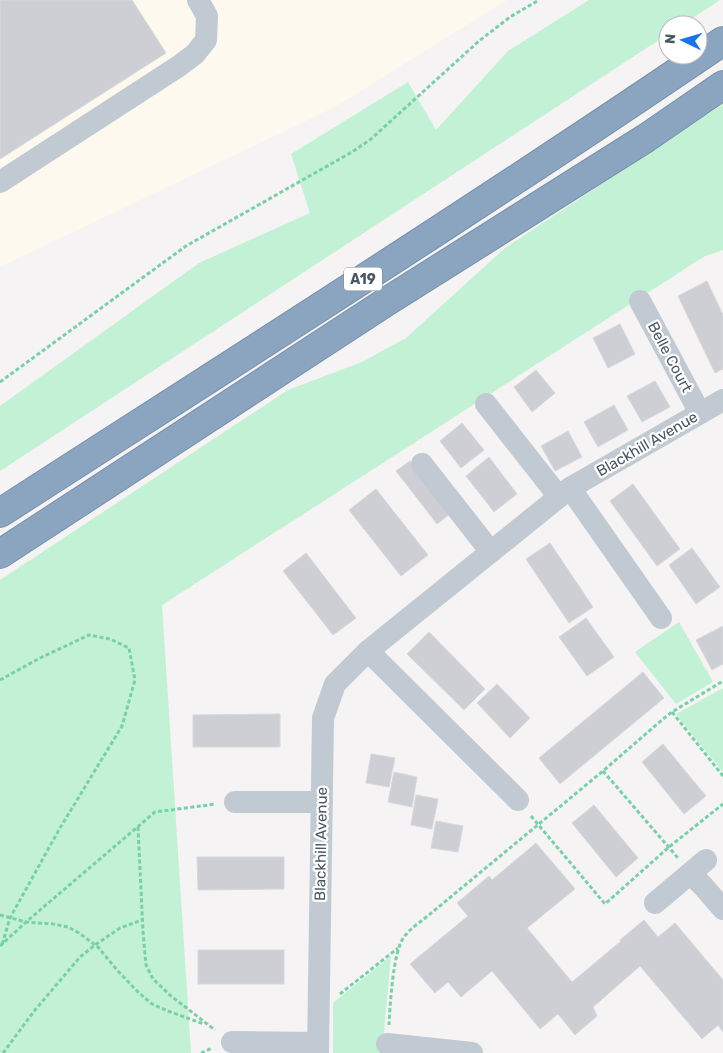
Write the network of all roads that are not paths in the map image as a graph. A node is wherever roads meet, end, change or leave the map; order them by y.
1 (198, 0) edge
2 (723, 41) edge
3 (723, 85) edge
4 (0, 182) edge
5 (640, 301) dead end
6 (723, 400) edge
7 (486, 404) dead end
8 (700, 414) junction
9 (422, 464) dead end
10 (565, 493) junction
11 (0, 513) edge
12 (491, 552) junction
13 (0, 554) edge
14 (661, 618) dead end
15 (368, 651) junction
16 (518, 800) road end
17 (235, 802) road end
18 (322, 802) junction
19 (655, 903) dead end
20 (723, 909) edge
21 (232, 1042) road end
22 (387, 1044) road end
23 (318, 1048) edge
24 (472, 1053) edge

1 - 4 street
2 - 11 highway, A19
3 - 13 highway, A19
5 - 8 street, Belle Court
6 - 8 street, Blackhill Avenue
7 - 10 street
8 - 10 street, Blackhill Avenue
9 - 12 street
10 - 12 street, Blackhill Avenue
10 - 14 street
12 - 15 street, Blackhill Avenue
15 - 16 street
15 - 18 street, Blackhill Avenue
17 - 18 street
18 - 23 street, Blackhill Avenue
19 - 20 street
21 - 23 street
22 - 24 street

